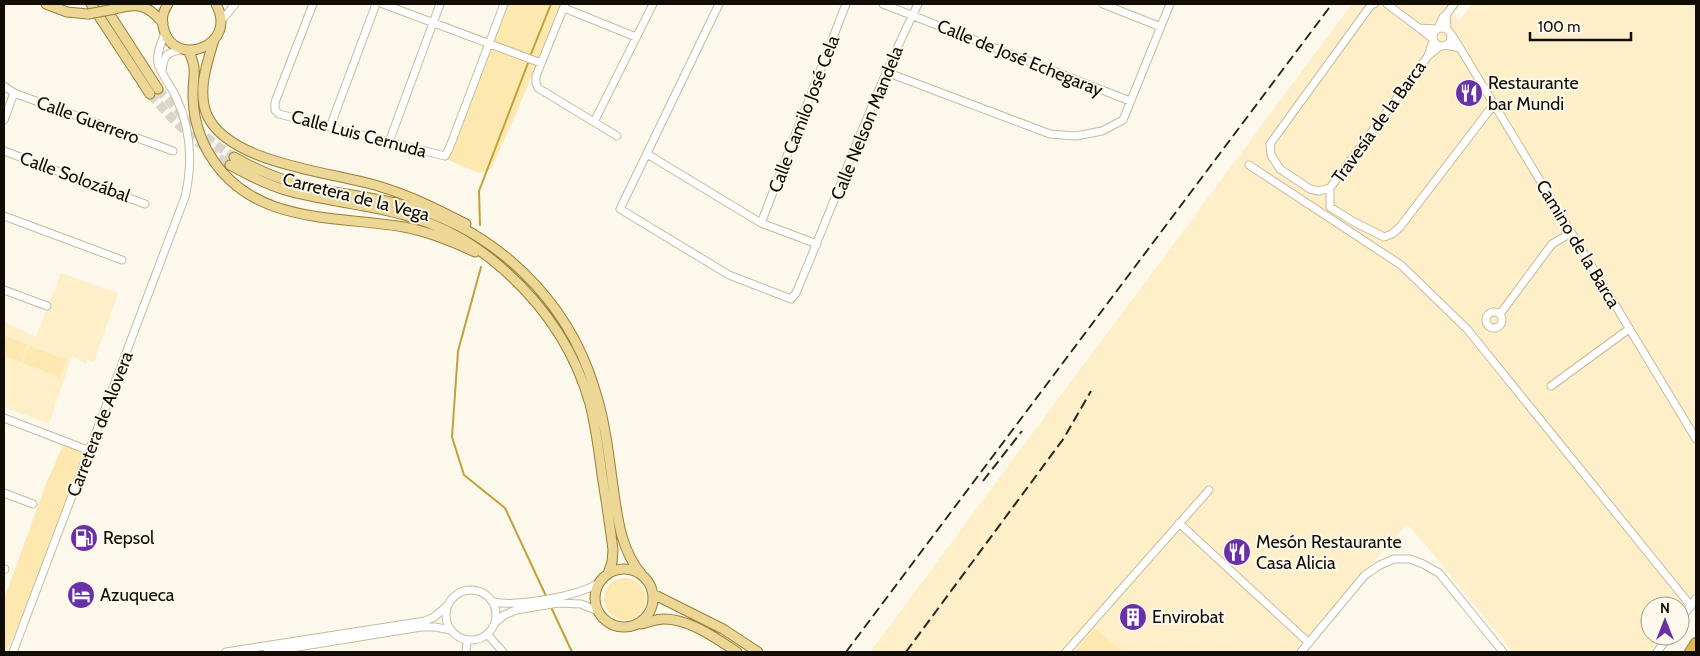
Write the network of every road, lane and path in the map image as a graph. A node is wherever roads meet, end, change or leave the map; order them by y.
1 (46, 4) edge
2 (91, 4) edge
3 (103, 4) edge
4 (168, 4) edge
5 (216, 4) edge
6 (235, 4) edge
7 (313, 4) edge
8 (376, 4) edge
9 (383, 4) edge
10 (440, 4) edge
11 (504, 4) edge
12 (653, 4) edge
13 (719, 4) edge
14 (846, 4) edge
15 (883, 4) edge
16 (918, 4) edge
17 (1104, 4) edge
18 (1170, 4) edge
19 (1374, 4) edge
20 (1387, 4) edge
21 (1454, 4) edge
22 (565, 6) edge
23 (913, 15) junction
24 (1446, 15) junction
25 (222, 20) junction
26 (433, 22) junction
27 (1161, 27) junction
28 (164, 28) junction
29 (1419, 28) junction
30 (1437, 29) junction
31 (1449, 32) junction
32 (636, 37) junction
33 (214, 40) junction
34 (1433, 40) junction
35 (489, 44) junction
36 (1443, 46) junction
37 (1460, 48) junction
38 (185, 49) junction
39 (1428, 56) junction
40 (541, 63) junction
41 (162, 72) junction
42 (886, 72) junction
43 (4, 86) edge
44 (14, 92) junction
45 (1130, 102) junction
46 (1494, 104) junction
47 (4, 120) edge
48 (594, 122) junction
49 (330, 127) junction
50 (617, 136) dead end
51 (389, 142) junction
52 (4, 151) edge
53 (173, 151) dead end
54 (647, 154) junction
55 (1250, 165) dead end
56 (1330, 188) junction
57 (145, 204) dead end
58 (4, 216) edge
59 (761, 224) junction
60 (1571, 233) junction
61 (817, 244) junction
62 (122, 260) dead end
63 (495, 262) junction
64 (517, 266) junction
65 (4, 290) edge
66 (47, 306) dead end
67 (1500, 314) dead end
68 (1629, 329) junction
69 (1550, 386) dead end
70 (4, 418) edge
71 (1696, 439) edge
72 (90, 451) junction
73 (1209, 490) dead end
74 (4, 493) edge
75 (33, 504) dead end
76 (1179, 523) junction
77 (608, 574) junction
78 (642, 575) junction
79 (599, 583) junction
80 (653, 594) junction
81 (1682, 596) edge
82 (1696, 598) edge
83 (494, 602) junction
84 (448, 605) junction
85 (1690, 606) edge
86 (598, 611) junction
87 (496, 622) junction
88 (635, 625) junction
89 (451, 630) junction
90 (488, 634) junction
91 (467, 640) junction
92 (1309, 642) junction
93 (1696, 643) edge
94 (14, 652) edge
95 (226, 652) edge
96 (267, 652) edge
97 (466, 652) edge
98 (501, 652) edge
99 (737, 652) edge
100 (758, 652) edge
101 (1066, 652) edge
102 (1301, 652) edge
103 (1503, 652) edge
104 (1690, 652) edge

1 - 28 main road, bridge
2 - 3 main road
4 - 28 main road
5 - 25 main road
6 - 25 street
7 - 49 street, Calle Luis Cernuda
8 - 49 street
9 - 26 street
10 - 26 street
11 - 35 street
12 - 32 street
13 - 54 street
14 - 59 street, Calle Camilo José Cela
15 - 23 street, Calle de José Echegaray
16 - 23 street, Calle Nelson Mandela
17 - 27 street
18 - 27 street
19 - 56 street, Travesía de la Barca
20 - 29 street
21 - 24 street
22 - 32 street
22 - 40 street
23 - 42 street, Calle Nelson Mandela
23 - 45 street, Calle de José Echegaray
24 - 30 street
24 - 31 street
25 - 33 main road
26 - 35 street
26 - 51 street
27 - 45 street
28 - 38 main road
28 - 41 street
29 - 30 street
29 - 34 street
30 - 31 street
30 - 34 street
31 - 36 street
31 - 37 street, Camino de la Barca
32 - 48 street
33 - 38 main road
33 - 64 main road
34 - 36 street
34 - 39 street
35 - 40 street
35 - 51 street, Calle Luis Cernuda
36 - 37 street
36 - 39 street
37 - 46 street, Camino de la Barca
38 - 41 street
38 - 63 main road
39 - 56 street, Travesía de la Barca
40 - 48 street
41 - 72 street, Carretera de Alovera
42 - 45 street
42 - 61 street, Calle Nelson Mandela
43 - 44 street, Calle Guerrero
44 - 47 street
44 - 53 street, Calle Guerrero
46 - 56 street, Travesía de la Barca
46 - 60 street, Camino de la Barca
48 - 50 street
49 - 51 street, Calle Luis Cernuda
52 - 57 street, Calle Solozábal
54 - 59 street
54 - 61 street, Calle Nelson Mandela
55 - 81 street
58 - 62 street
59 - 61 street
60 - 67 street
60 - 68 street, Camino de la Barca
63 - 64 main road, Carretera de la Vega
63 - 77 main road, Carretera de la Vega
64 - 78 main road, Carretera de la Vega
65 - 66 street
68 - 69 street
68 - 71 street, Camino de la Barca
70 - 72 street
72 - 94 street, Carretera de Alovera
73 - 76 street
74 - 75 street
76 - 92 street
76 - 101 street
77 - 78 main road
77 - 79 main road
78 - 80 main road
79 - 83 street
79 - 86 main road
80 - 88 main road
80 - 100 main road
82 - 85 street
83 - 84 street
83 - 87 street
84 - 89 street
84 - 95 street
86 - 87 street
86 - 88 main road
87 - 90 street
88 - 99 main road
89 - 91 street
89 - 96 street
90 - 91 street
90 - 98 street
91 - 97 street
92 - 102 street
92 - 103 street
93 - 104 highway

